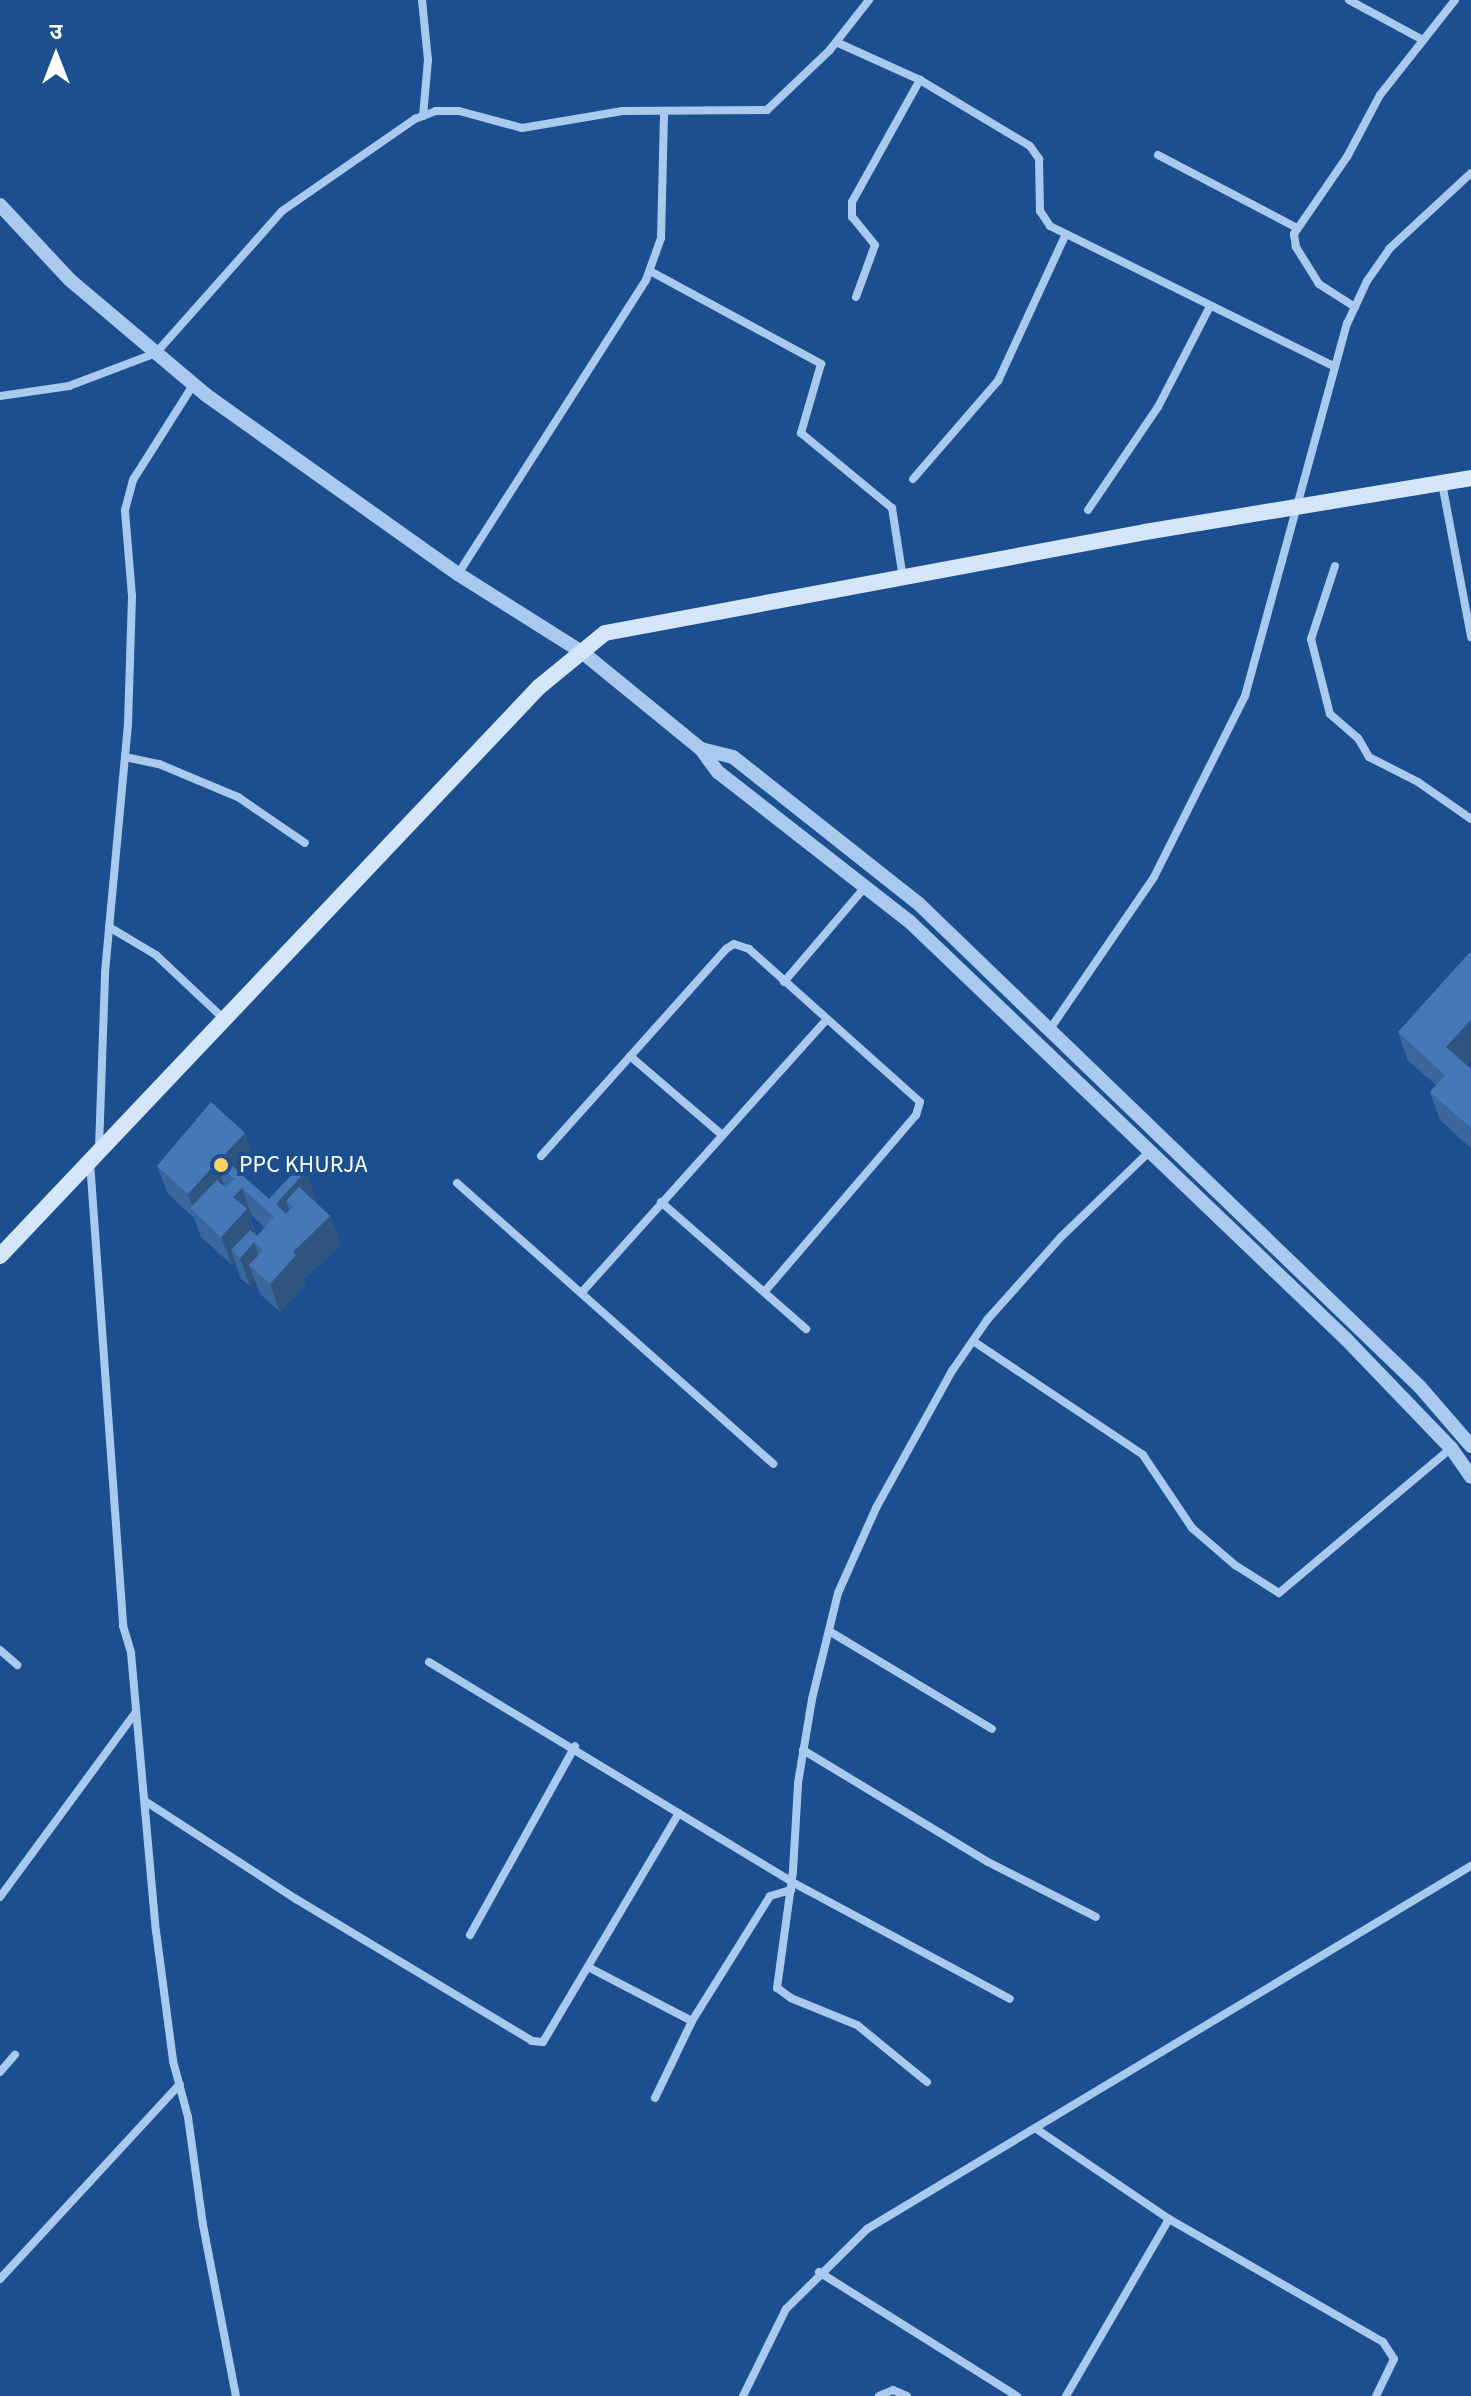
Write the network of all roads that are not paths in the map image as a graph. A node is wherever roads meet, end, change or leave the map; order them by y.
1 (422, 0) edge
2 (869, 0) edge
3 (1349, 0) edge
4 (1455, 0) edge
5 (1423, 40) junction
6 (836, 42) junction
7 (920, 80) junction
8 (664, 111) junction
9 (423, 116) junction
10 (1158, 155) dead end
11 (1471, 173) edge
12 (0, 205) edge
13 (1297, 228) junction
14 (1066, 234) junction
15 (650, 271) junction
16 (856, 297) dead end
17 (1355, 307) junction
18 (1209, 308) junction
19 (156, 353) junction
20 (1335, 367) junction
21 (193, 385) junction
22 (0, 396) edge
23 (1471, 478) edge
24 (913, 479) dead end
25 (1442, 483) junction
26 (1297, 507) junction
27 (1088, 510) dead end
28 (1335, 566) dead end
29 (458, 574) junction
30 (903, 579) junction
31 (1471, 637) edge
32 (582, 652) junction
33 (701, 749) junction
34 (125, 757) junction
35 (1471, 819) edge
36 (305, 843) dead end
37 (865, 887) junction
38 (109, 927) junction
39 (784, 982) junction
40 (224, 1019) junction
41 (825, 1021) junction
42 (1050, 1029) junction
43 (630, 1056) junction
44 (721, 1134) junction
45 (1152, 1150) junction
46 (94, 1156) junction
47 (541, 1156) dead end
48 (457, 1183) dead end
49 (661, 1202) junction
50 (0, 1256) edge
51 (583, 1291) junction
52 (765, 1291) junction
53 (806, 1329) dead end
54 (973, 1341) junction
55 (1471, 1446) edge
56 (1451, 1448) junction
57 (773, 1464) dead end
58 (1471, 1477) edge
59 (829, 1631) junction
60 (0, 1650) edge
61 (429, 1662) dead end
62 (17, 1665) dead end
63 (135, 1713) junction
64 (992, 1729) dead end
65 (575, 1746) junction
66 (803, 1750) junction
67 (145, 1801) junction
68 (679, 1813) junction
69 (1471, 1866) edge
70 (791, 1886) junction
71 (0, 1897) edge
72 (1096, 1917) dead end
73 (470, 1935) dead end
74 (590, 1968) junction
75 (1010, 1999) dead end
76 (692, 2021) junction
77 (15, 2055) dead end
78 (0, 2072) edge
79 (927, 2082) dead end
80 (180, 2084) junction
81 (655, 2098) dead end
82 (1035, 2128) junction
83 (1169, 2219) junction
84 (819, 2272) junction
85 (0, 2279) edge
86 (1379, 2395) edge
87 (236, 2396) edge
88 (743, 2396) edge
89 (879, 2396) edge
90 (907, 2396) edge
91 (1017, 2396) edge
92 (1066, 2396) edge

1 - 9 street
2 - 6 street
3 - 5 street
4 - 5 street
5 - 13 street
6 - 7 street
6 - 8 street
7 - 14 street
7 - 16 street
8 - 9 street
8 - 15 street
9 - 19 street
10 - 13 street
11 - 17 street
12 - 19 street
13 - 17 street
14 - 18 street
14 - 24 street
15 - 29 street
15 - 30 street
17 - 20 street
18 - 20 street
18 - 27 street
19 - 21 street
19 - 22 street
20 - 26 street
21 - 29 street
21 - 34 street
23 - 25 main road
25 - 26 main road
25 - 31 street
26 - 30 main road
26 - 42 street
28 - 35 street
29 - 32 street
30 - 32 main road
32 - 33 street
32 - 40 main road
33 - 37 street
33 - 42 street
34 - 36 street
34 - 38 street
37 - 39 street
37 - 45 street
38 - 40 street
38 - 46 street
39 - 41 street
39 - 43 street
40 - 46 main road
41 - 44 street
41 - 52 street
42 - 55 street
43 - 44 street
43 - 47 street
44 - 49 street
45 - 54 street
45 - 56 street
46 - 50 main road
46 - 63 street
48 - 51 street
49 - 51 street
49 - 52 street
51 - 57 street
52 - 53 street
54 - 56 street
54 - 59 street
56 - 58 street
59 - 64 street
59 - 66 street
60 - 62 street
61 - 65 street
63 - 67 street
63 - 71 street
65 - 68 street
65 - 73 street
66 - 70 street
66 - 72 street
67 - 74 street
67 - 80 street
68 - 70 street
68 - 74 street
69 - 82 street
70 - 75 street
70 - 76 street
70 - 79 street
74 - 76 street
76 - 81 street
77 - 78 street
80 - 85 street
80 - 87 street
82 - 83 street
82 - 84 street
83 - 86 street
83 - 92 street
84 - 88 street
84 - 91 street
89 - 90 street

